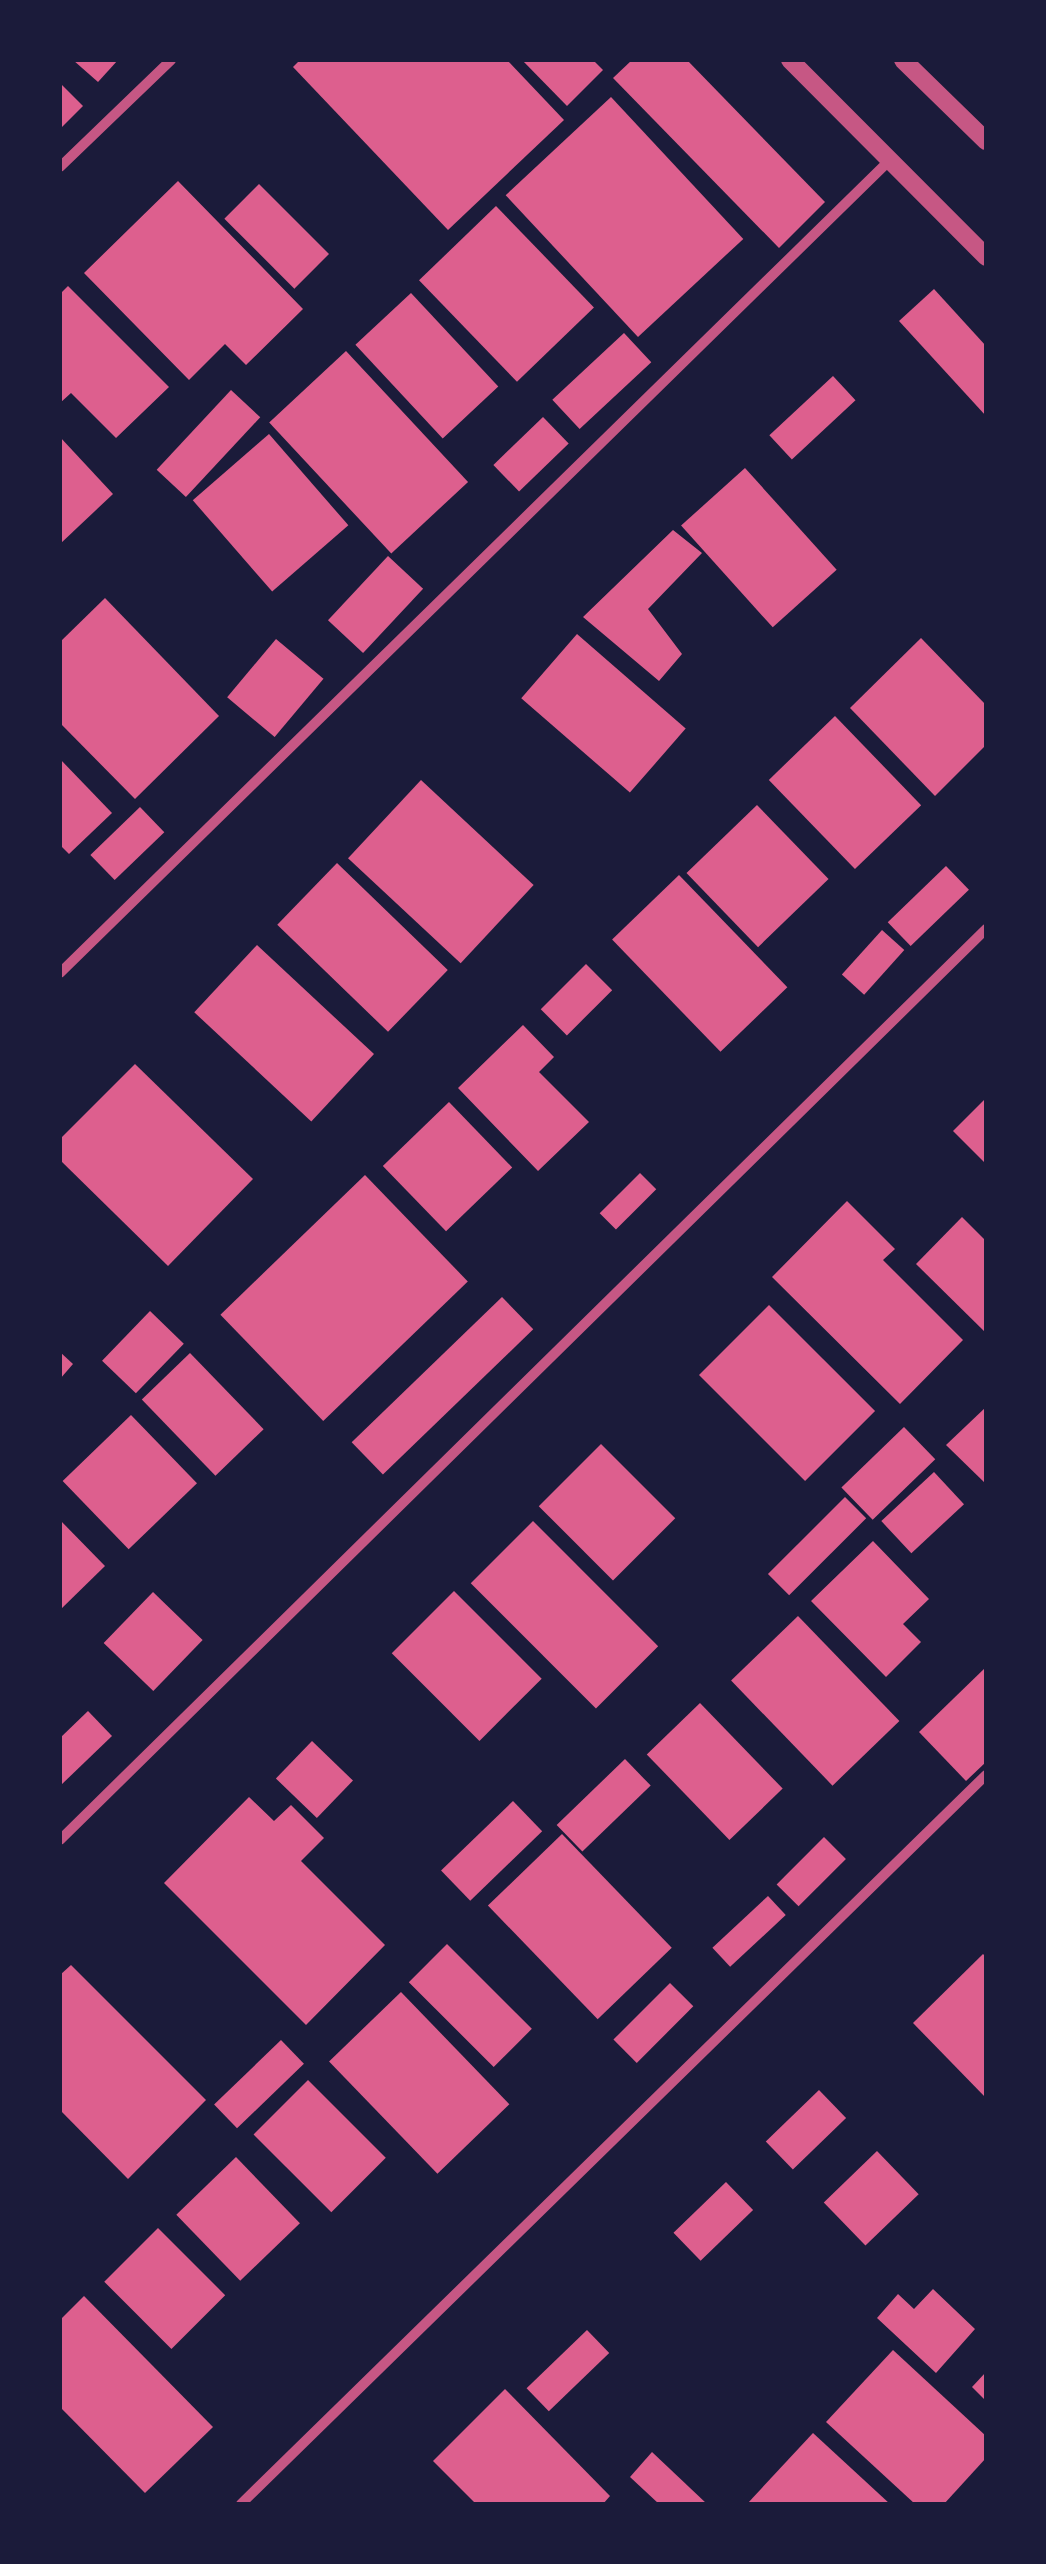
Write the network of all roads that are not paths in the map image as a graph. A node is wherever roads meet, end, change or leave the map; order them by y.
1 (171, 60) edge
2 (790, 60) edge
3 (903, 60) edge
4 (986, 141) edge
5 (890, 158) junction
6 (60, 168) edge
7 (986, 257) edge
8 (986, 929) edge
9 (60, 972) edge
10 (986, 1775) edge
11 (60, 1840) edge
12 (241, 2504) edge

1 - 6 street
2 - 5 street
3 - 4 street
5 - 7 street
5 - 9 street
8 - 11 street
10 - 12 street

